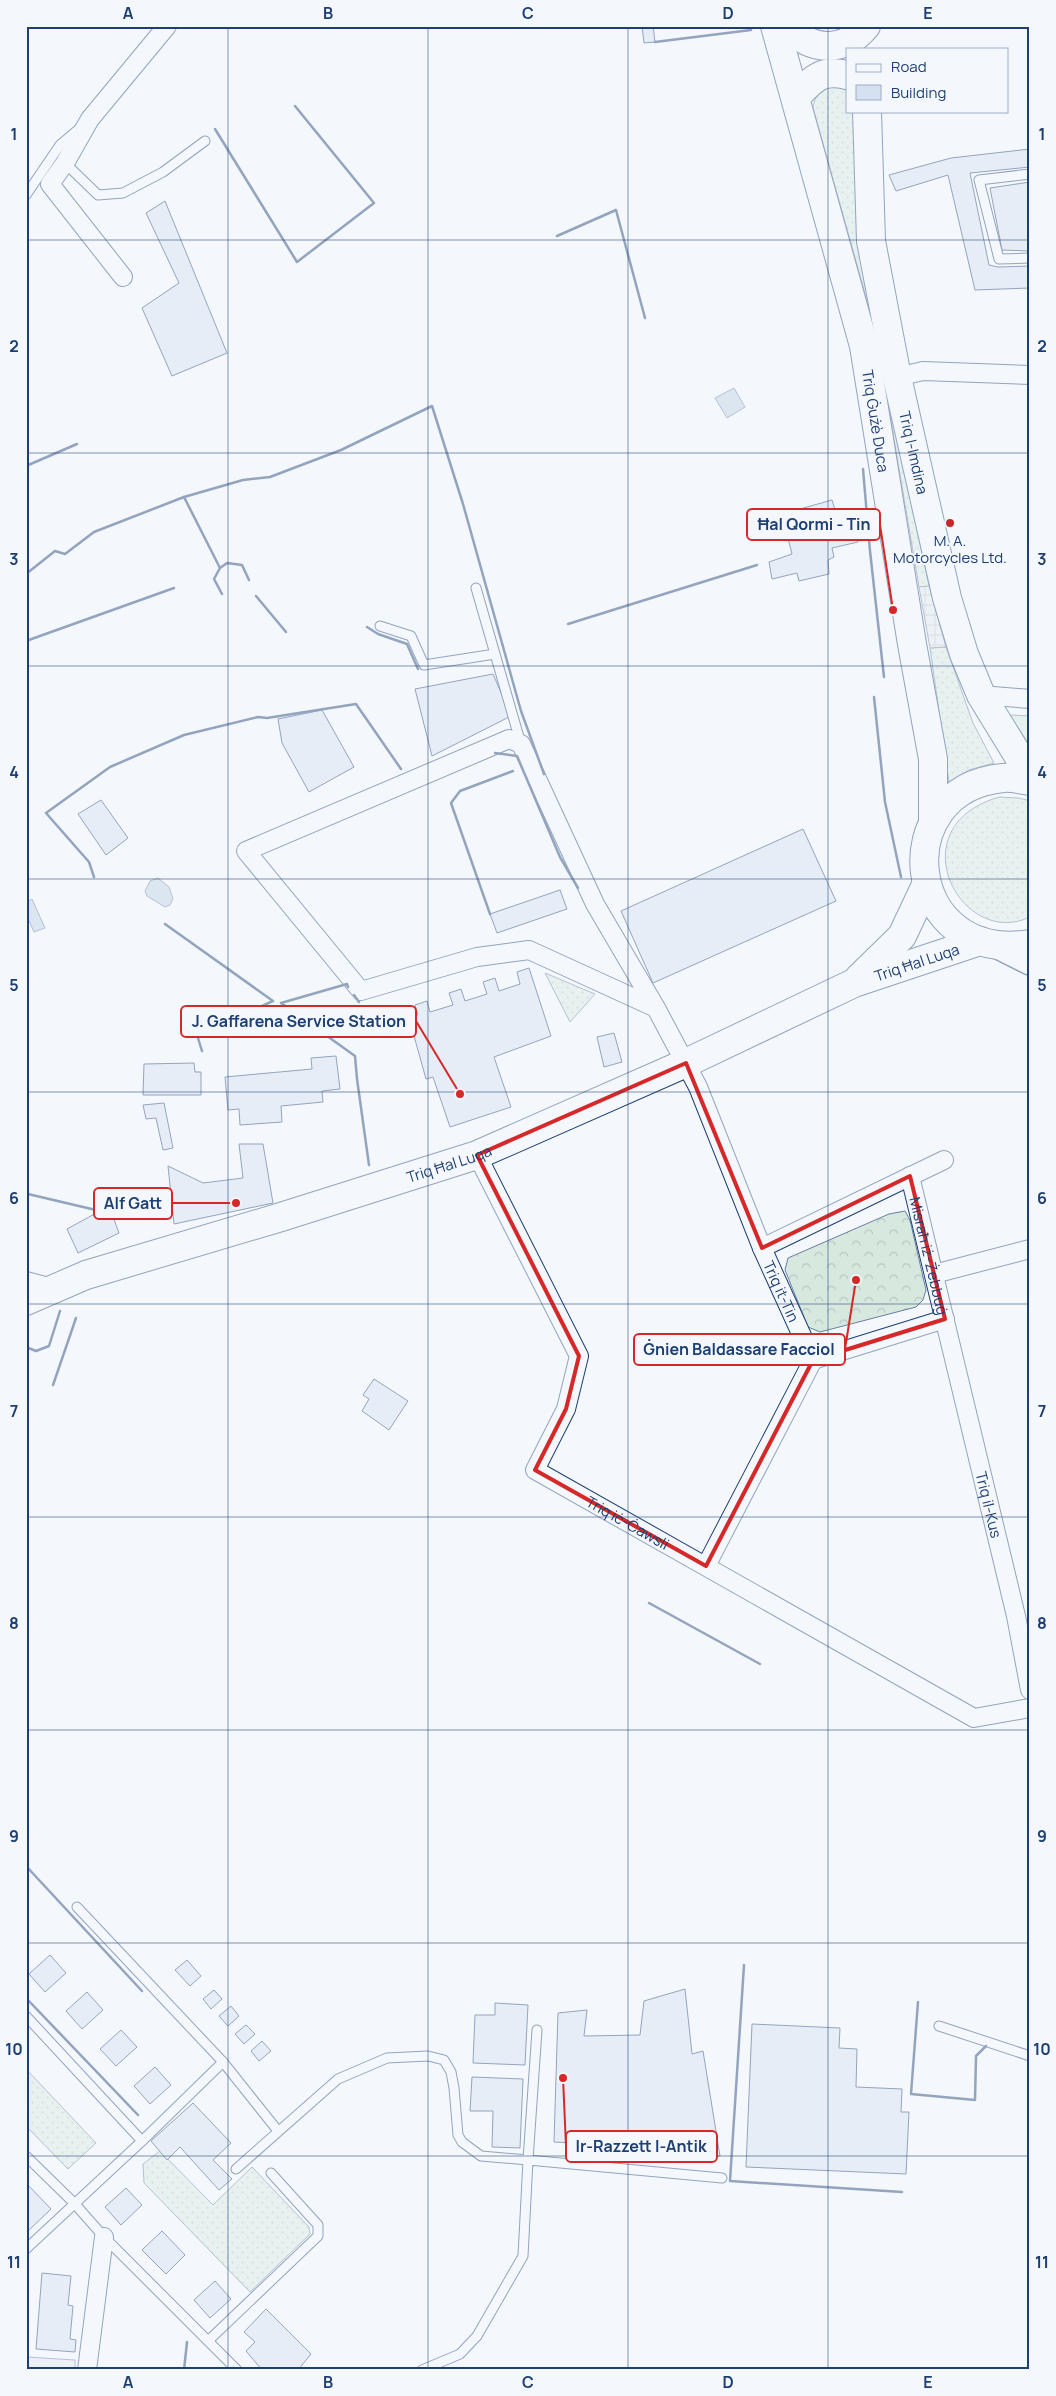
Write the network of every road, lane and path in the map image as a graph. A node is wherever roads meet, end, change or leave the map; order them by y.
1 (167, 26) edge
2 (775, 26) edge
3 (788, 26) edge
4 (866, 26) edge
5 (870, 26) edge
6 (869, 48) edge
7 (846, 74) edge
8 (796, 97) junction
9 (867, 112) edge
10 (90, 119) junction
11 (205, 141) dead end
12 (65, 163) junction
13 (1030, 174) edge
14 (26, 195) edge
15 (1030, 258) edge
16 (122, 277) dead end
17 (1030, 375) edge
18 (897, 377) junction
19 (476, 588) dead end
20 (380, 626) dead end
21 (495, 654) junction
22 (981, 695) junction
23 (1030, 699) edge
24 (521, 744) junction
25 (1030, 775) edge
26 (1030, 781) edge
27 (933, 822) junction
28 (926, 885) junction
29 (989, 943) junction
30 (1030, 944) edge
31 (1030, 962) edge
32 (854, 983) junction
33 (656, 1008) junction
34 (686, 1063) junction
35 (477, 1155) junction
36 (944, 1160) dead end
37 (910, 1176) junction
38 (762, 1248) junction
39 (1030, 1249) edge
40 (934, 1274) junction
41 (26, 1281) edge
42 (52, 1288) junction
43 (26, 1301) edge
44 (944, 1319) junction
45 (813, 1360) junction
46 (706, 1566) junction
47 (1030, 1690) edge
48 (1030, 1708) edge
49 (77, 1907) dead end
50 (26, 2016) edge
51 (939, 2026) dead end
52 (537, 2030) dead end
53 (1030, 2056) edge
54 (223, 2062) junction
55 (278, 2131) junction
56 (142, 2141) junction
57 (26, 2156) edge
58 (528, 2160) junction
59 (236, 2169) dead end
60 (271, 2174) dead end
61 (722, 2178) dead end
62 (74, 2203) junction
63 (104, 2237) junction
64 (26, 2249) edge
65 (208, 2341) junction
66 (87, 2370) edge
67 (237, 2370) edge
68 (422, 2370) edge

1 - 10 street
2 - 8 highway, Triq Ġużè Duca
3 - 4 highway
5 - 6 highway
7 - 8 highway
8 - 27 highway, Triq Ġużè Duca
9 - 18 highway, Triq l-Imdina
10 - 12 street
10 - 14 lane
11 - 12 lane
12 - 16 street
13 - 15 lane
17 - 18 street
18 - 22 highway, Triq l-Imdina
19 - 21 lane
20 - 21 lane
21 - 24 lane
22 - 23 street
22 - 25 highway, Triq l-Imdina
24 - 33 street, Triq it-Tin
24 - 33 street
26 - 27 highway
27 - 28 highway
28 - 29 highway
28 - 32 highway, Triq Ħal Luqa
29 - 30 highway
29 - 31 main road
29 - 32 highway, Triq Ħal Luqa
32 - 34 highway, Triq Ħal Luqa
33 - 34 street, Triq it-Tin
34 - 35 highway, Triq Ħal Luqa
34 - 38 street, Triq it-Tin
35 - 42 highway, Triq Ħal Luqa
35 - 46 street, Triq iċ-Ċawsli
36 - 37 street, Misraħ iż-Żebbuġ
37 - 38 street, Misraħ iż-Żebbuġ
37 - 40 street, Misraħ iż-Żebbuġ
38 - 45 street, Triq it-Tin
39 - 40 street
40 - 44 street, Misraħ iż-Żebbuġ
41 - 42 street
42 - 43 highway, Triq Ħal Luqa
44 - 45 street, Misraħ iż-Żebbuġ
44 - 47 street, Triq il-Kus
45 - 46 street
46 - 48 street, Triq iċ-Ċawsli
49 - 54 lane
50 - 56 lane
51 - 53 lane
52 - 58 lane
54 - 55 lane
54 - 56 lane
55 - 58 lane
55 - 59 lane
56 - 62 lane
57 - 62 lane
58 - 61 lane
58 - 68 lane
60 - 65 lane
62 - 63 lane
62 - 64 lane
63 - 65 lane
63 - 66 street
65 - 67 lane

